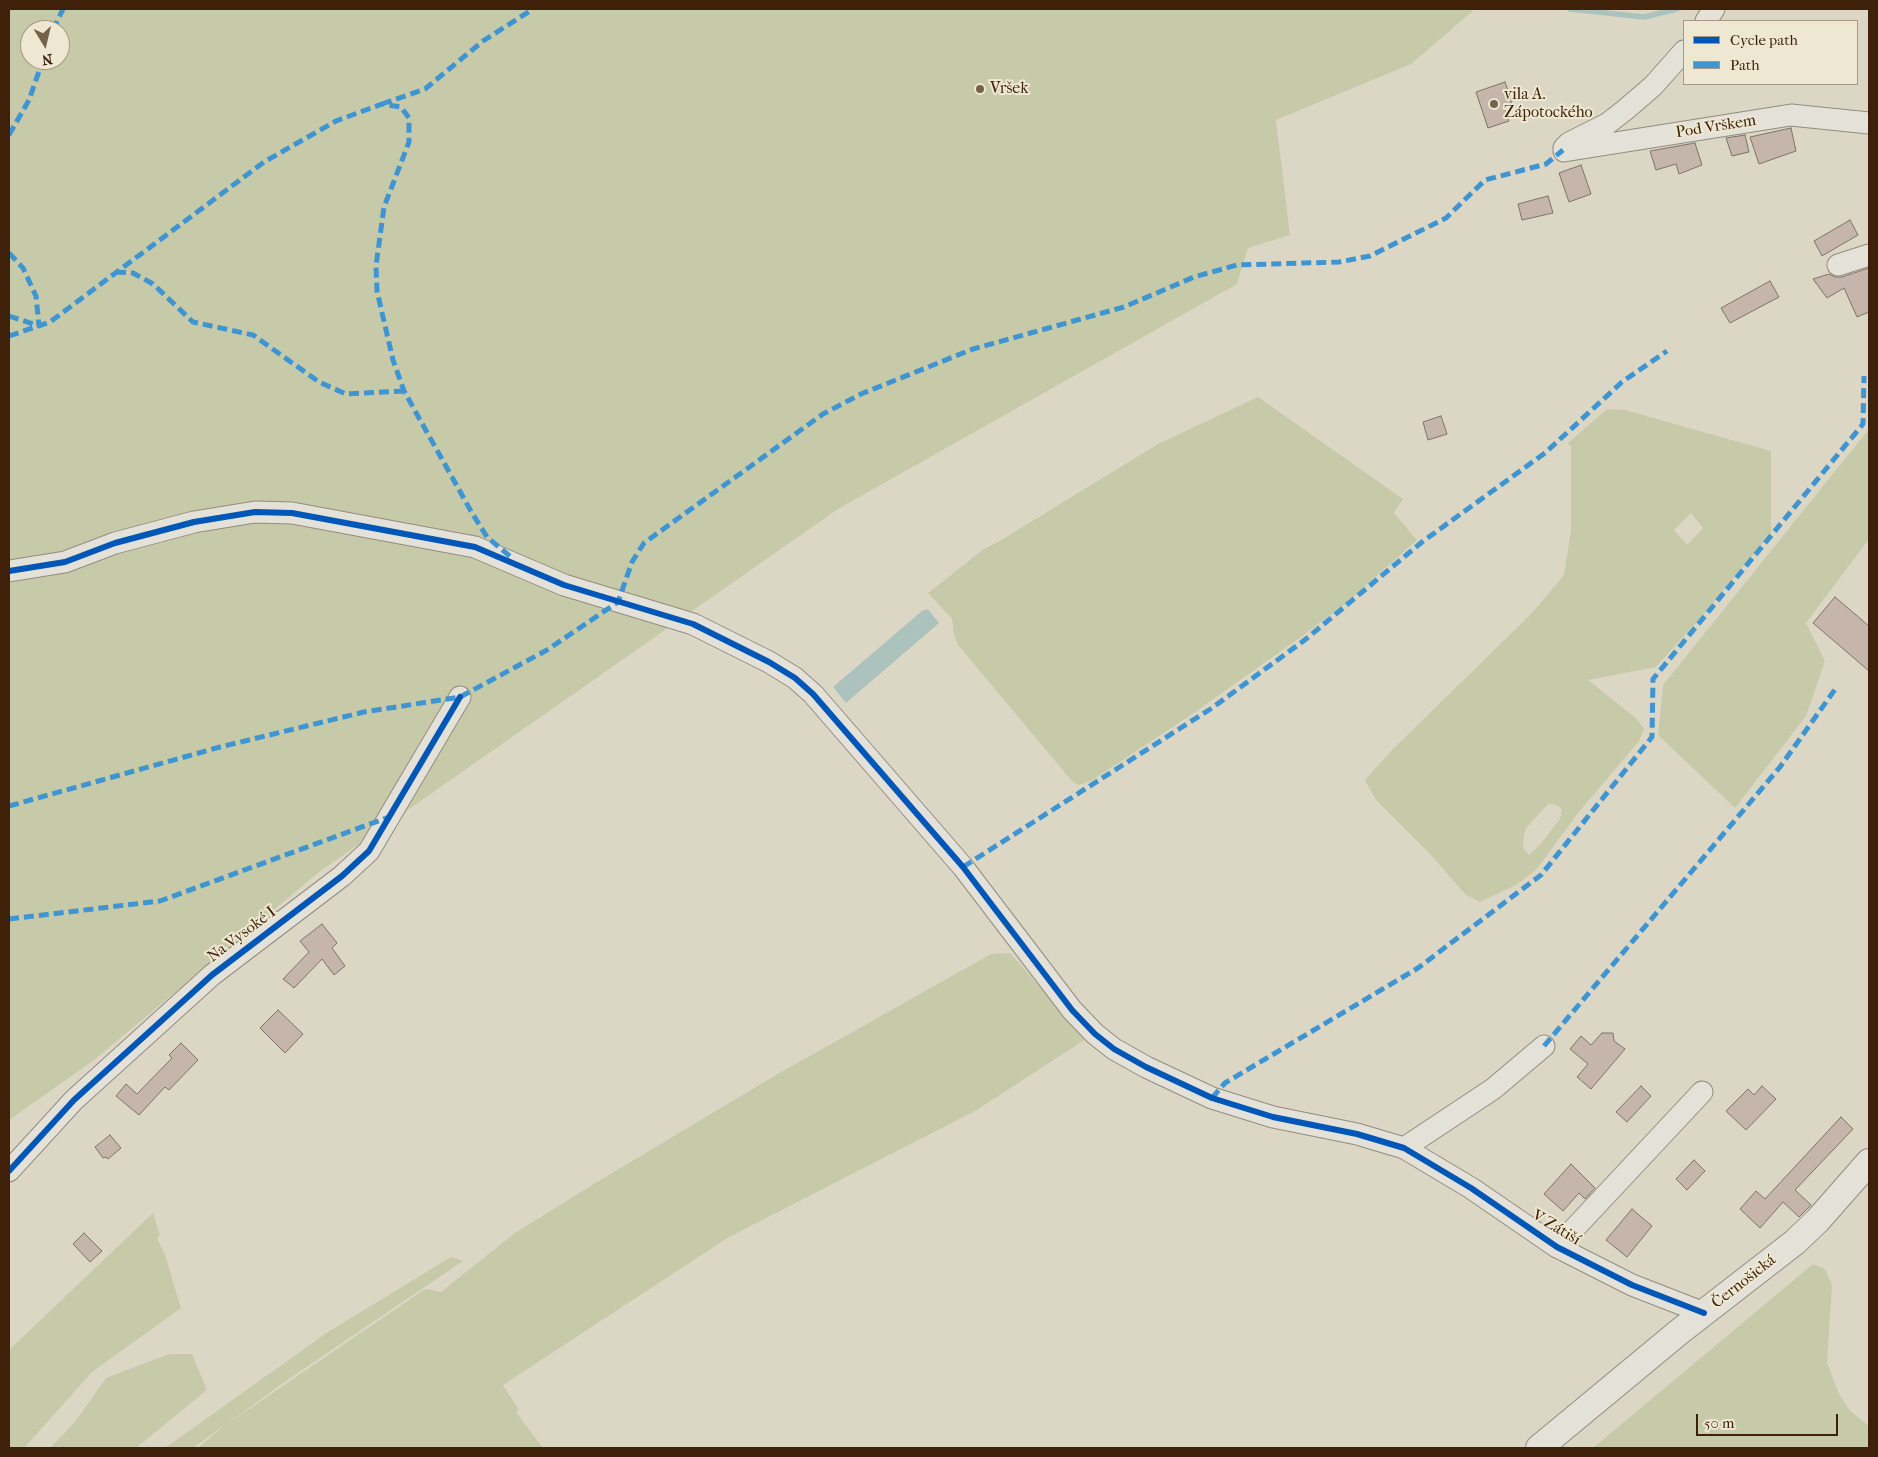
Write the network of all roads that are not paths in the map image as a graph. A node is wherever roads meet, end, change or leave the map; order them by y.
1 (1714, 9) edge
2 (1707, 20) edge
3 (1683, 51) edge
4 (1869, 123) edge
5 (1869, 254) edge
6 (1838, 265) dead end
7 (9, 571) edge
8 (460, 697) dead end
9 (1544, 1046) dead end
10 (1702, 1092) dead end
11 (1404, 1148) junction
12 (1869, 1162) edge
13 (9, 1172) edge
14 (1557, 1247) junction
15 (1704, 1313) junction
16 (1539, 1448) edge

1 - 2 street
3 - 4 street, Pod Vrškem
5 - 6 street
7 - 11 street, V Zátiší
8 - 13 street, Na Vysoké I
9 - 11 street
10 - 14 street, V Zátiší
11 - 14 street, V Zátiší
12 - 15 street, Černošická
14 - 15 street, V Zátiší
15 - 16 street, Černošická

